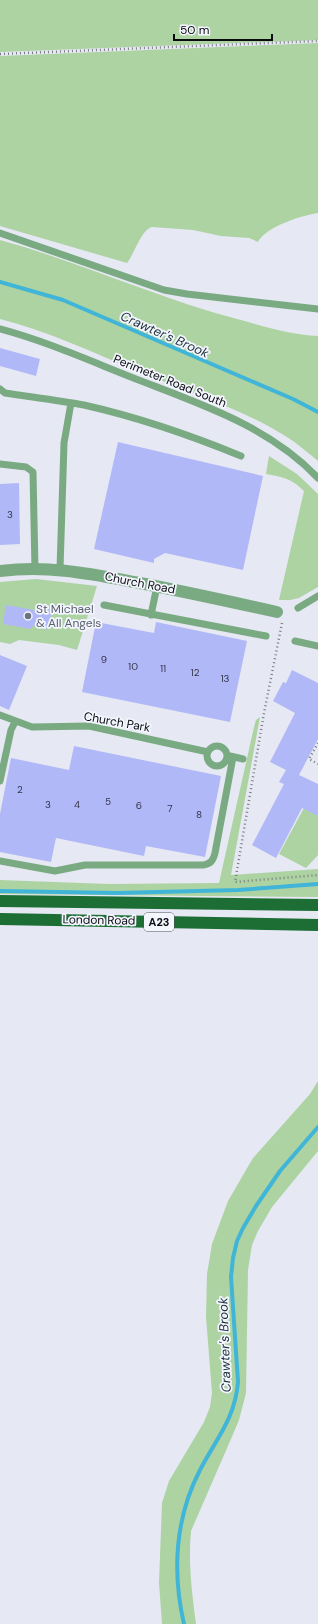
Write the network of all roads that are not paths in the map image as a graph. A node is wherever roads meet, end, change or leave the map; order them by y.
1 (0, 233) edge
2 (318, 310) edge
3 (0, 329) edge
4 (0, 389) edge
5 (71, 403) junction
6 (241, 456) dead end
7 (0, 464) edge
8 (318, 478) edge
9 (35, 569) junction
10 (60, 569) junction
11 (0, 571) edge
12 (157, 586) junction
13 (318, 596) edge
14 (104, 605) dead end
15 (298, 608) dead end
16 (278, 612) road end
17 (151, 615) junction
18 (266, 636) dead end
19 (295, 641) dead end
20 (318, 646) edge
21 (0, 715) edge
22 (15, 722) junction
23 (208, 752) junction
24 (230, 756) junction
25 (243, 759) dead end
26 (0, 781) edge
27 (0, 861) edge
28 (0, 901) edge
29 (318, 905) edge
30 (0, 919) edge
31 (318, 925) edge

1 - 2 lane
3 - 8 lane, Perimeter Road South
4 - 5 lane
5 - 6 lane
5 - 10 lane
7 - 9 lane
9 - 10 street, Church Road
9 - 11 street, Church Road
10 - 12 street, Church Road
12 - 16 street, Church Road
12 - 17 lane
13 - 15 lane
14 - 17 lane
17 - 18 lane
19 - 20 lane
21 - 22 lane, Church Park
22 - 23 lane, Church Park
22 - 26 lane
23 - 24 lane
23 - 24 lane
24 - 25 lane
24 - 27 lane
28 - 29 main road, London Road / A23
30 - 31 main road, London Road / A23

